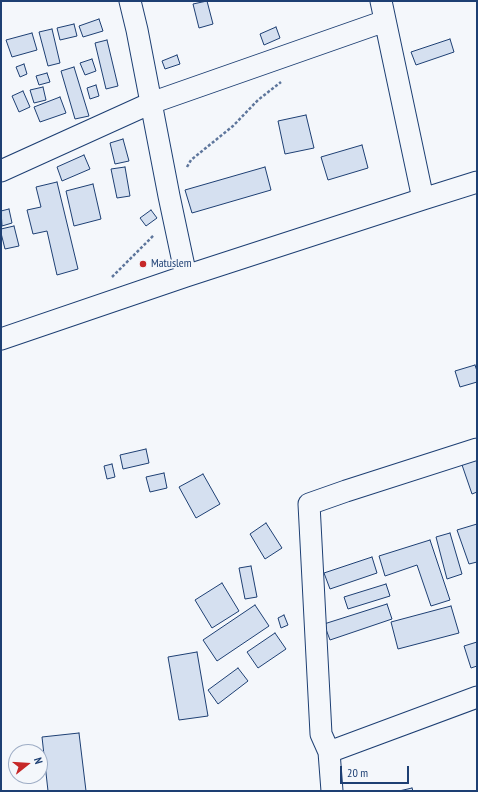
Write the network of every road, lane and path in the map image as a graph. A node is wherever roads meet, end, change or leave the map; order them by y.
1 (130, 1) edge
2 (383, 11) edge
3 (284, 79) dead end
4 (150, 103) junction
5 (1, 171) edge
6 (477, 182) edge
7 (169, 196) junction
8 (423, 199) junction
9 (157, 232) dead end
10 (186, 276) junction
11 (111, 278) dead end
12 (1, 340) edge
13 (477, 449) edge
14 (477, 696) edge
15 (329, 752) junction
16 (332, 791) edge

1 - 4 street
2 - 4 street
2 - 8 street
3 - 7 path
4 - 5 street
4 - 7 street
6 - 8 street
7 - 10 street
8 - 10 street
9 - 11 path
10 - 12 street
13 - 15 street
14 - 15 street
15 - 16 street

